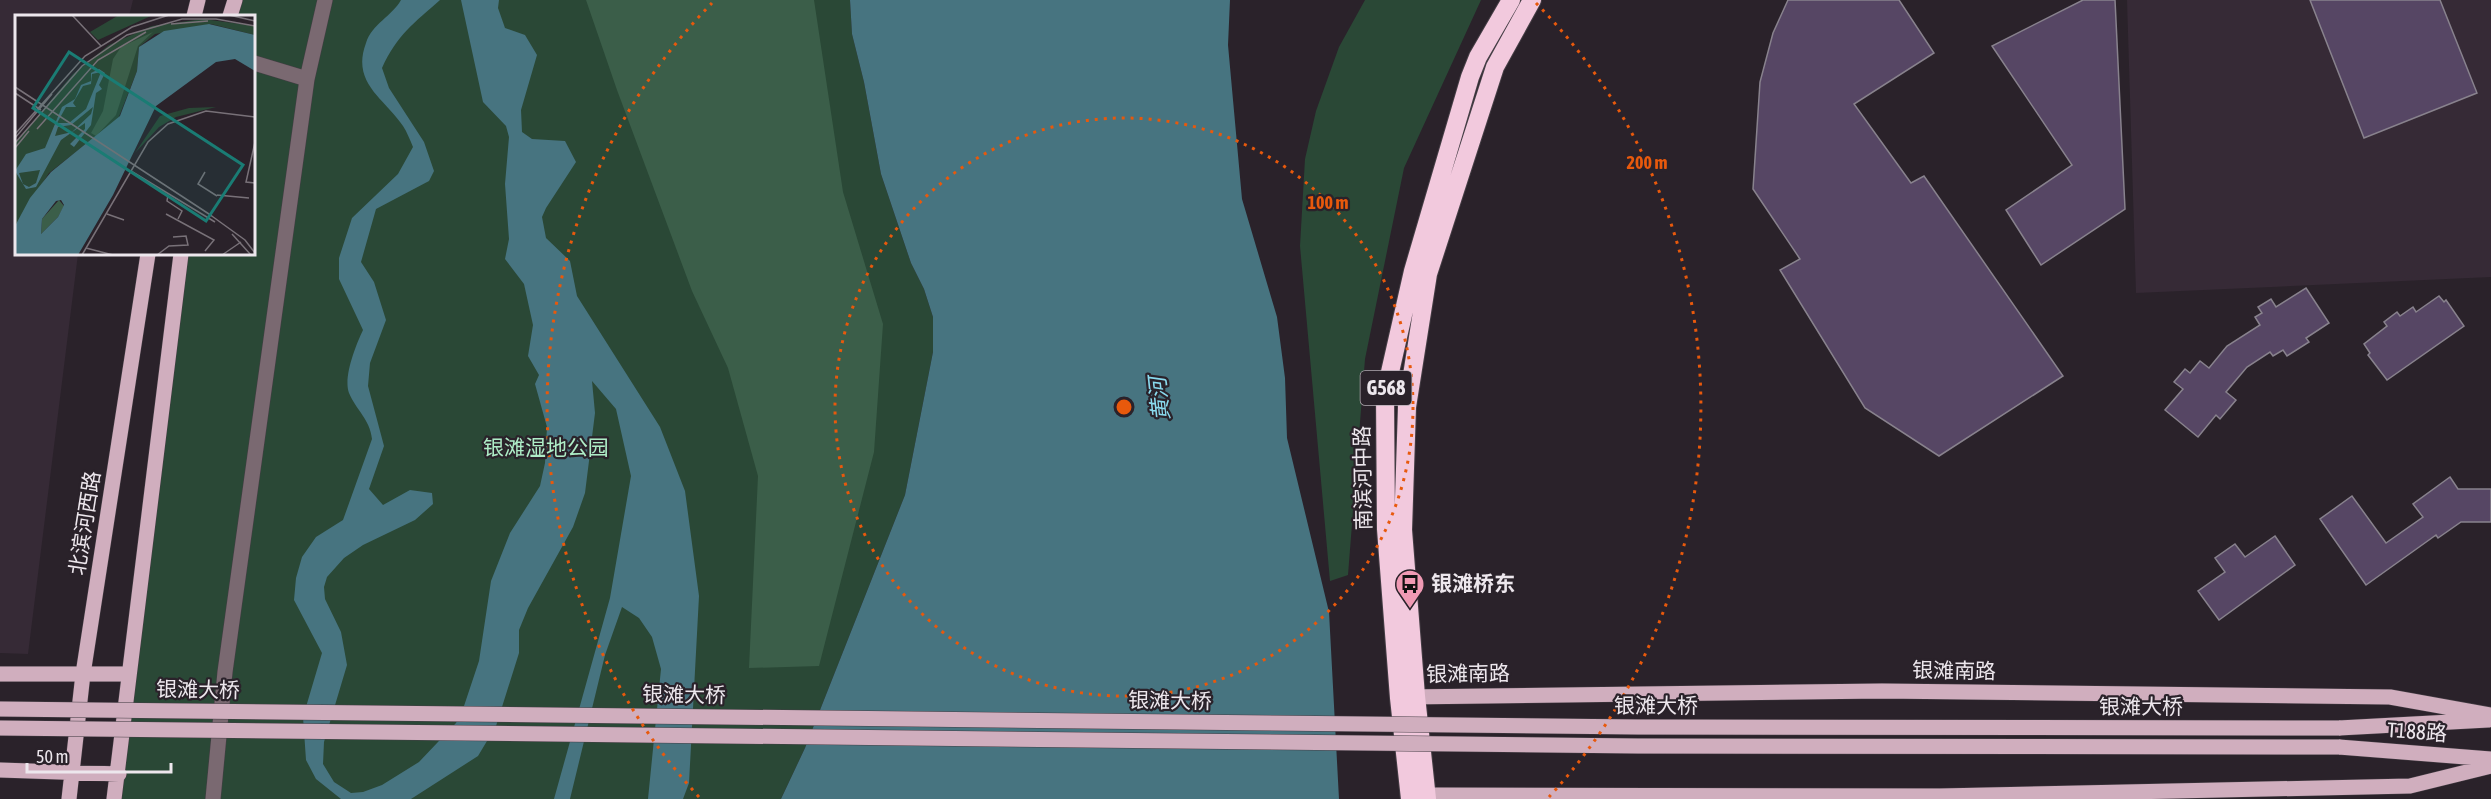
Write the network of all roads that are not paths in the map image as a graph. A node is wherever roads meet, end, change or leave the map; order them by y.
1 (198, 0) edge
2 (235, 0) edge
3 (325, 0) edge
4 (1511, 0) edge
5 (1532, 0) edge
6 (194, 15) edge
7 (230, 15) edge
8 (255, 63) edge
9 (307, 79) junction
10 (148, 255) edge
11 (181, 255) edge
12 (0, 674) edge
13 (83, 674) junction
14 (129, 674) junction
15 (1407, 697) junction
16 (0, 709) edge
17 (2491, 715) edge
18 (2491, 720) edge
19 (0, 728) edge
20 (2339, 728) joint
21 (2339, 747) joint
22 (2491, 759) edge
23 (2491, 766) edge
24 (0, 770) edge
25 (72, 772) junction
26 (118, 774) junction
27 (1418, 797) edge
28 (1941, 797) edge
29 (69, 799) edge
30 (114, 799) edge
31 (213, 799) edge

1 - 6 main road
2 - 7 main road
3 - 9 street
4 - 15 highway, 南滨河中路 / G568
5 - 15 highway, 南滨河中路 / G568
8 - 9 street
9 - 31 street
10 - 13 main road, 北滨河西路
11 - 14 main road
12 - 13 main road
13 - 14 main road
13 - 25 main road, 北滨河西路
14 - 26 main road
15 - 17 main road, 银滩南路
15 - 27 highway, 南滨河中路 / G568
16 - 20 main road, 银滩大桥, bridge
18 - 20 main road, T188路
19 - 21 main road, 银滩大桥, bridge
21 - 22 main road, T188路
23 - 28 main road
24 - 25 main road
25 - 26 main road
25 - 29 main road, 北滨河西路
26 - 30 main road
27 - 28 main road

